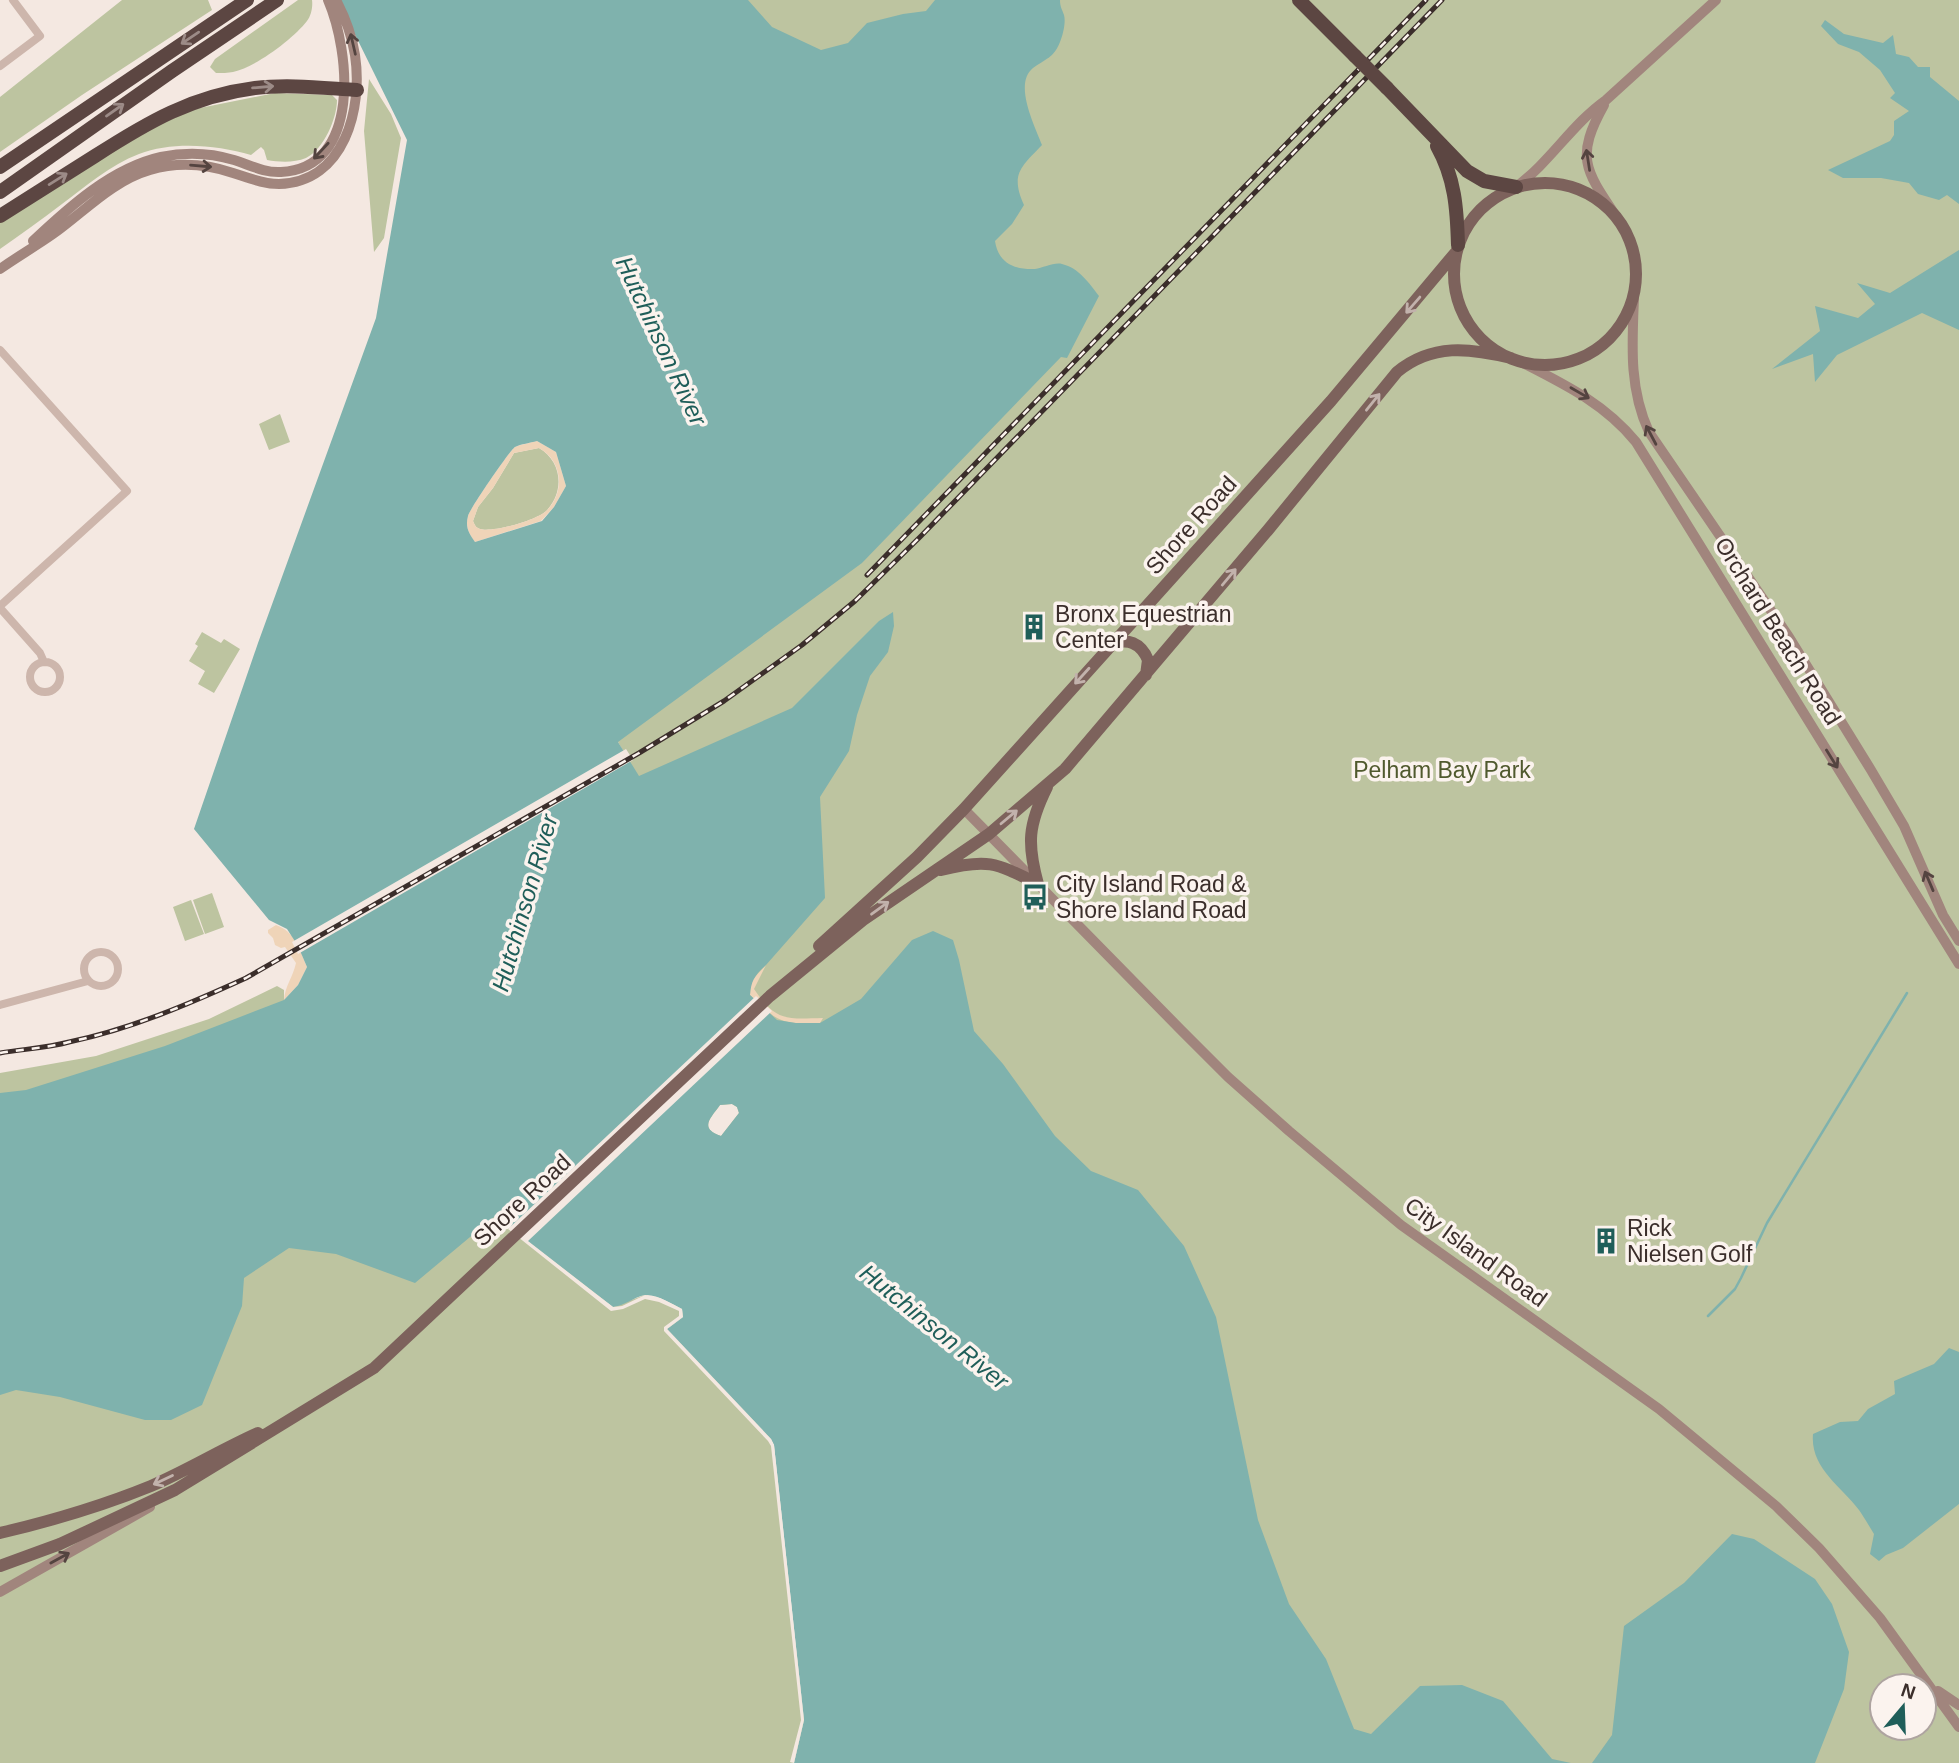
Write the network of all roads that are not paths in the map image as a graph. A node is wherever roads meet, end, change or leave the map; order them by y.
1 (13, 0) edge
2 (247, 0) edge
3 (277, 0) edge
4 (328, 0) edge
5 (336, 0) edge
6 (1299, 0) edge
7 (1716, 0) edge
8 (0, 66) edge
9 (351, 90) junction
10 (1606, 100) junction
11 (1429, 132) junction
12 (0, 167) edge
13 (1516, 187) junction
14 (0, 192) edge
15 (0, 216) edge
16 (1616, 216) junction
17 (1457, 248) junction
18 (0, 269) edge
19 (1634, 298) junction
20 (0, 350) edge
21 (1515, 360) junction
22 (0, 607) edge
23 (1108, 647) junction
24 (44, 662) dead end
25 (1144, 678) junction
26 (1050, 783) junction
27 (964, 809) junction
28 (989, 834) junction
29 (934, 871) junction
30 (1038, 884) junction
31 (1959, 942) edge
32 (1959, 964) edge
33 (88, 981) junction
34 (770, 996) junction
35 (0, 1005) edge
36 (290, 1418) junction
37 (175, 1490) junction
38 (0, 1533) edge
39 (0, 1566) edge
40 (0, 1592) edge
41 (1920, 1672) edge
42 (1938, 1691) edge
43 (1938, 1696) edge
44 (1959, 1705) edge
45 (1959, 1727) edge

1 - 8 street
2 -> 12 highway
14 -> 3 highway
4 - 9 street
9 -> 5 street
6 - 11 highway, bridge
7 - 10 street
15 -> 9 highway
9 - 18 street
10 - 13 street
16 -> 10 street
11 - 13 highway
11 - 17 highway
13 - 16 main road
13 - 17 main road
16 - 19 main road
17 - 21 main road
17 -> 23 main road, Shore Road
19 - 21 main road
31 -> 19 street, Orchard Beach Road
20 - 22 street
25 -> 21 main road, Shore Road
21 -> 32 street, Orchard Beach Road
22 - 24 street
23 - 25 main road
23 -> 27 main road, Shore Road
25 - 26 main road, Shore Road
28 -> 26 main road, Shore Road
26 - 30 main road
27 - 28 street, City Island Road
27 - 34 main road, Shore Road
28 - 29 main road, Shore Road
28 - 30 street, City Island Road
29 - 30 main road
34 -> 29 main road, Shore Road
30 - 41 street, City Island Road
33 - 33 street
33 - 35 street
34 - 36 main road, Shore Road
36 - 37 main road, Shore Road
36 -> 38 main road, Shore Road
37 - 39 main road, Shore Road
40 -> 37 street
42 - 44 street
43 - 45 street, City Island Road

